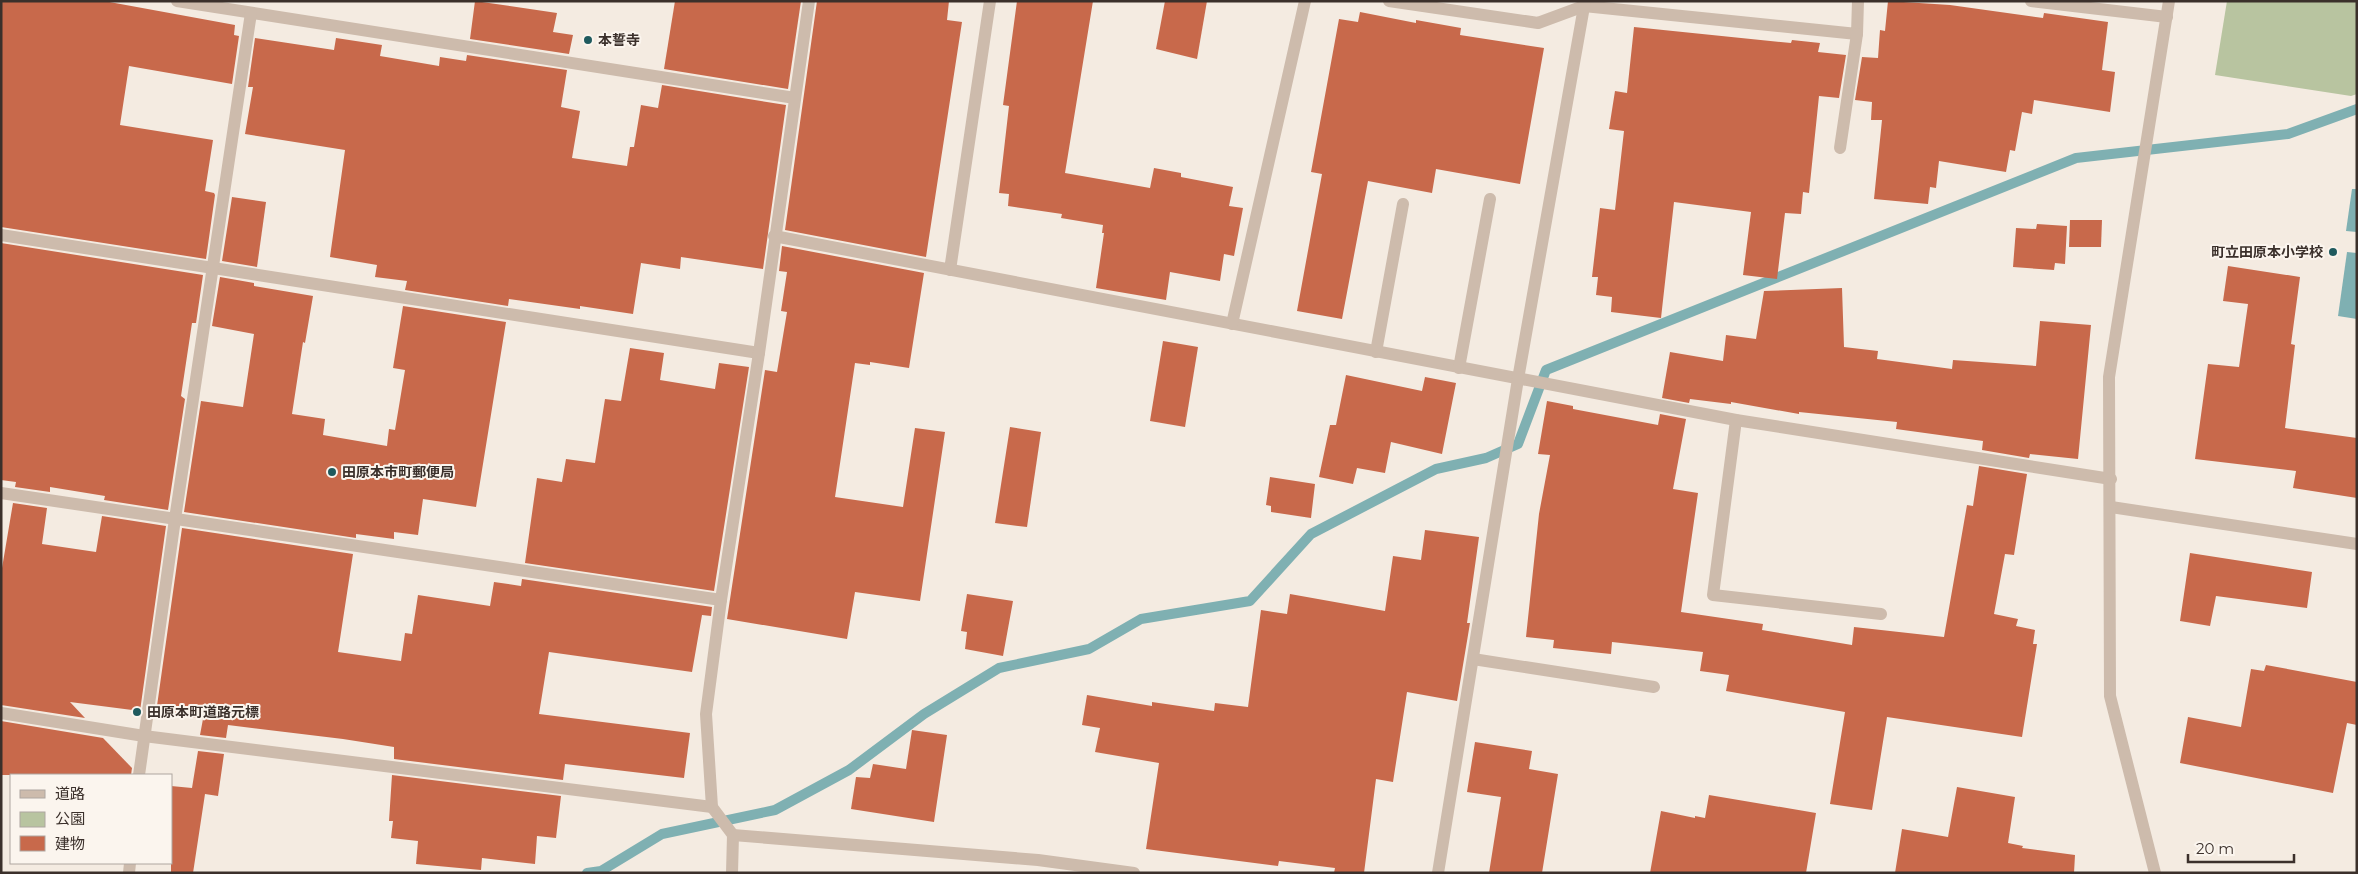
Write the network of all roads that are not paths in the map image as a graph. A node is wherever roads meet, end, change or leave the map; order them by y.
1 (177, 1) edge
2 (809, 1) edge
3 (990, 1) edge
4 (1305, 1) edge
5 (1389, 1) edge
6 (1858, 1) edge
7 (2031, 1) edge
8 (2169, 1) edge
9 (1584, 3) edge
10 (251, 13) junction
11 (2167, 17) junction
12 (1857, 34) junction
13 (795, 98) junction
14 (1840, 148) dead end
15 (1490, 199) dead end
16 (1402, 204) dead end
17 (1, 235) edge
18 (774, 236) junction
19 (214, 268) junction
20 (950, 270) junction
21 (1232, 324) junction
22 (1376, 352) junction
23 (759, 353) junction
24 (1459, 368) junction
25 (1518, 379) junction
26 (1736, 420) junction
27 (2111, 479) junction
28 (1, 493) edge
29 (2111, 507) junction
30 (175, 519) junction
31 (2357, 544) edge
32 (721, 600) junction
33 (1881, 614) dead end
34 (1473, 659) junction
35 (1654, 687) dead end
36 (1, 714) edge
37 (144, 736) junction
38 (139, 774) edge
39 (712, 806) junction
40 (733, 835) junction
41 (732, 873) edge
42 (1134, 873) edge
43 (1438, 873) edge
44 (2155, 873) edge

1 - 10 street
2 - 13 street
3 - 20 street
4 - 21 street
5 - 9 street
6 - 12 street
7 - 11 street
8 - 11 street
9 - 12 street
9 - 25 street
10 - 13 street
10 - 19 street
11 - 27 street
12 - 14 street
13 - 18 street
15 - 24 street
16 - 22 street
17 - 19 street
18 - 20 street
18 - 23 street
19 - 23 street
19 - 30 street
20 - 21 street
21 - 22 street
22 - 24 street
23 - 32 street
24 - 25 street
25 - 26 street
25 - 34 street
26 - 27 street
26 - 33 street
27 - 29 street
28 - 30 street
29 - 31 street
29 - 44 street
30 - 32 street
30 - 37 street
32 - 39 street
34 - 35 street
34 - 43 street
36 - 37 street
37 - 38 street
37 - 39 street
39 - 40 street
40 - 41 street
40 - 42 street

